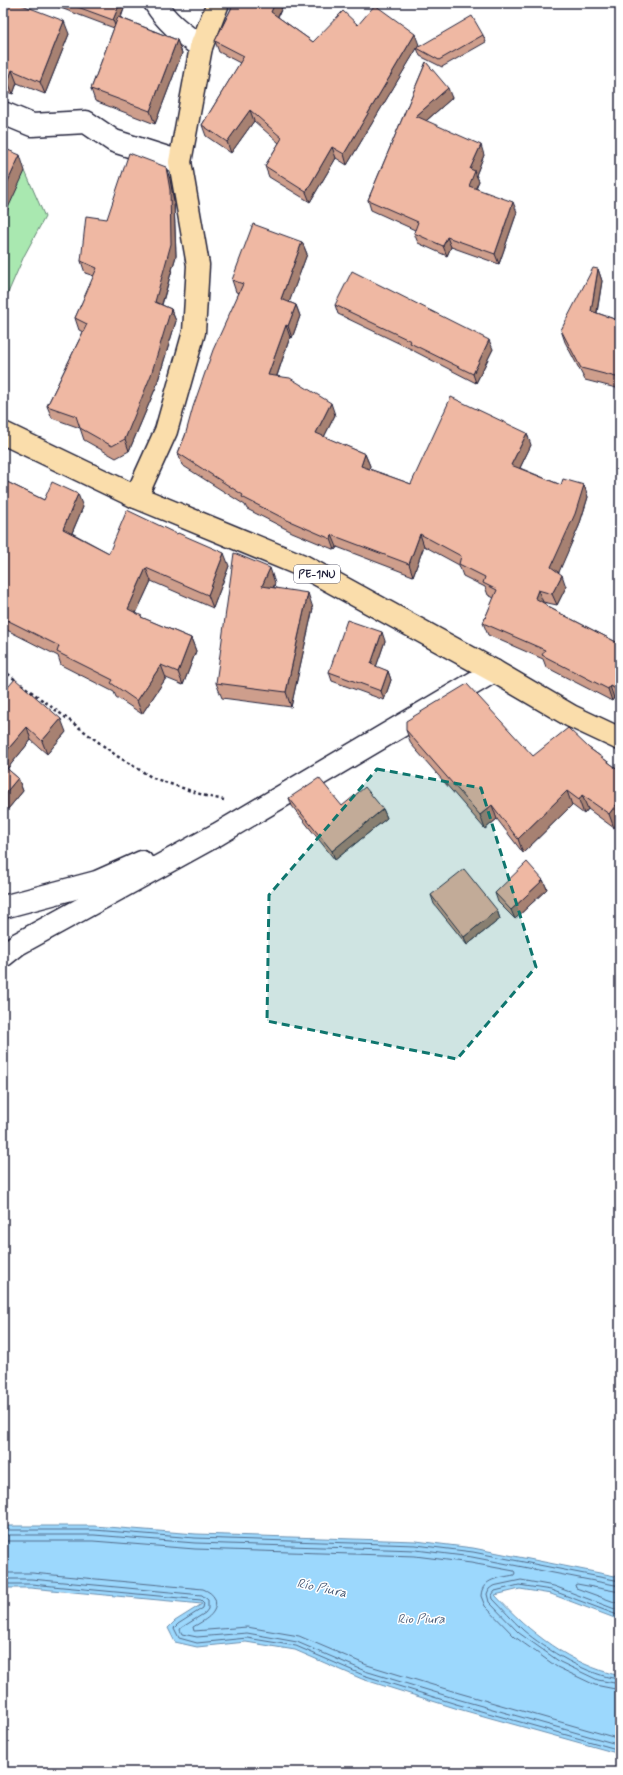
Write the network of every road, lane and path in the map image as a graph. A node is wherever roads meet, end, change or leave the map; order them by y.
1 (155, 3) edge
2 (218, 3) edge
3 (201, 47) junction
4 (3, 113) edge
5 (180, 162) junction
6 (3, 433) edge
7 (136, 497) junction
8 (3, 670) edge
9 (494, 671) junction
10 (620, 739) edge
11 (263, 808) junction
12 (218, 834) junction
13 (3, 908) edge
14 (3, 956) edge

1 - 3 street
2 - 3 main road
3 - 5 main road
4 - 5 street
5 - 7 main road
6 - 7 main road, PE-1NU
7 - 9 main road, PE-1NU
8 - 11 path
9 - 10 main road, PE-1NU
9 - 11 street
11 - 12 street
12 - 13 street
12 - 14 street

